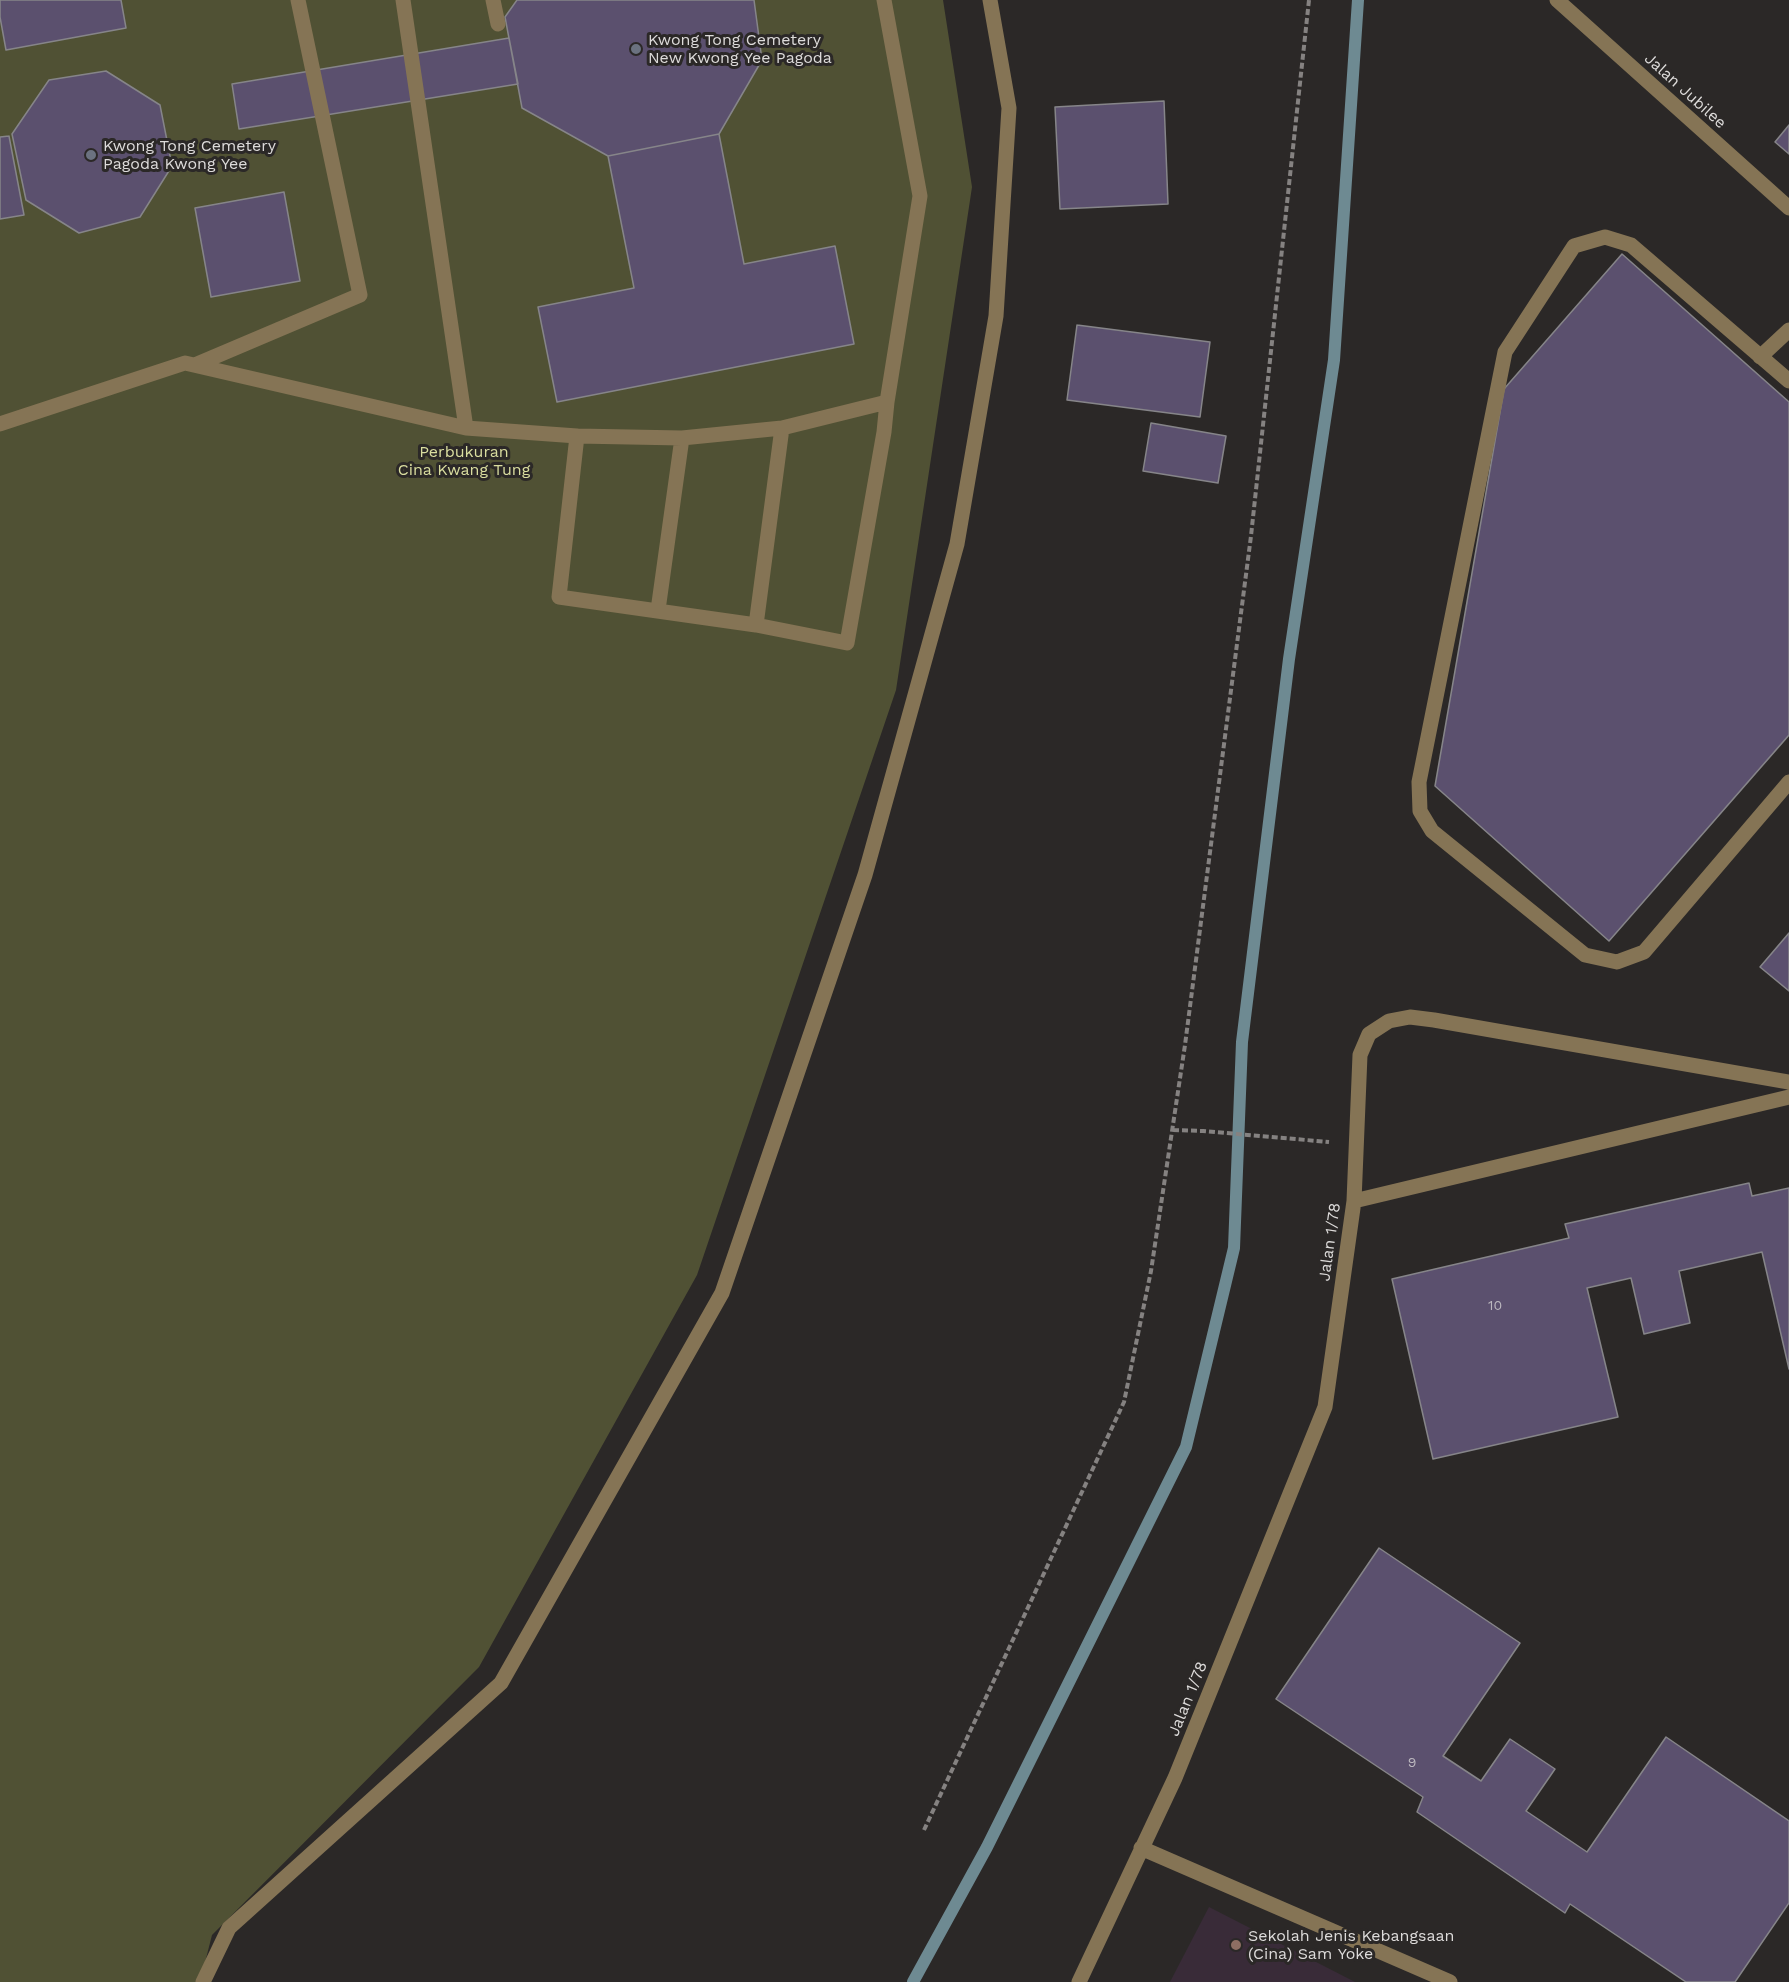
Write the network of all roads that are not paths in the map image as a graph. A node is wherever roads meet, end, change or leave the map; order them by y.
1 (298, 0) edge
2 (403, 0) edge
3 (493, 0) edge
4 (884, 0) edge
5 (990, 0) edge
6 (1557, 0) edge
7 (498, 24) dead end
8 (1789, 208) edge
9 (1789, 330) edge
10 (1760, 357) junction
11 (195, 365) junction
12 (1789, 381) edge
13 (887, 402) junction
14 (0, 424) edge
15 (466, 428) junction
16 (782, 428) junction
17 (577, 436) junction
18 (682, 438) junction
19 (658, 610) junction
20 (756, 625) junction
21 (1789, 782) edge
22 (1789, 1082) edge
23 (1789, 1097) edge
24 (1354, 1201) junction
25 (1141, 1848) junction
26 (203, 1982) edge
27 (1078, 1982) edge
28 (1450, 1982) edge

1 - 11 street
2 - 15 street
3 - 7 street
4 - 13 street
5 - 26 street
6 - 8 street, Jalan Jubilee
9 - 10 street
10 - 12 street
10 - 21 street
11 - 14 street
11 - 15 street
13 - 16 street
13 - 20 street
15 - 17 street
16 - 18 street
16 - 20 street
17 - 18 street
17 - 19 street
18 - 19 street
19 - 20 street
22 - 24 street, Jalan 1/78
23 - 24 street
24 - 25 street, Jalan 1/78
25 - 27 street, Jalan 1/78
25 - 28 street

